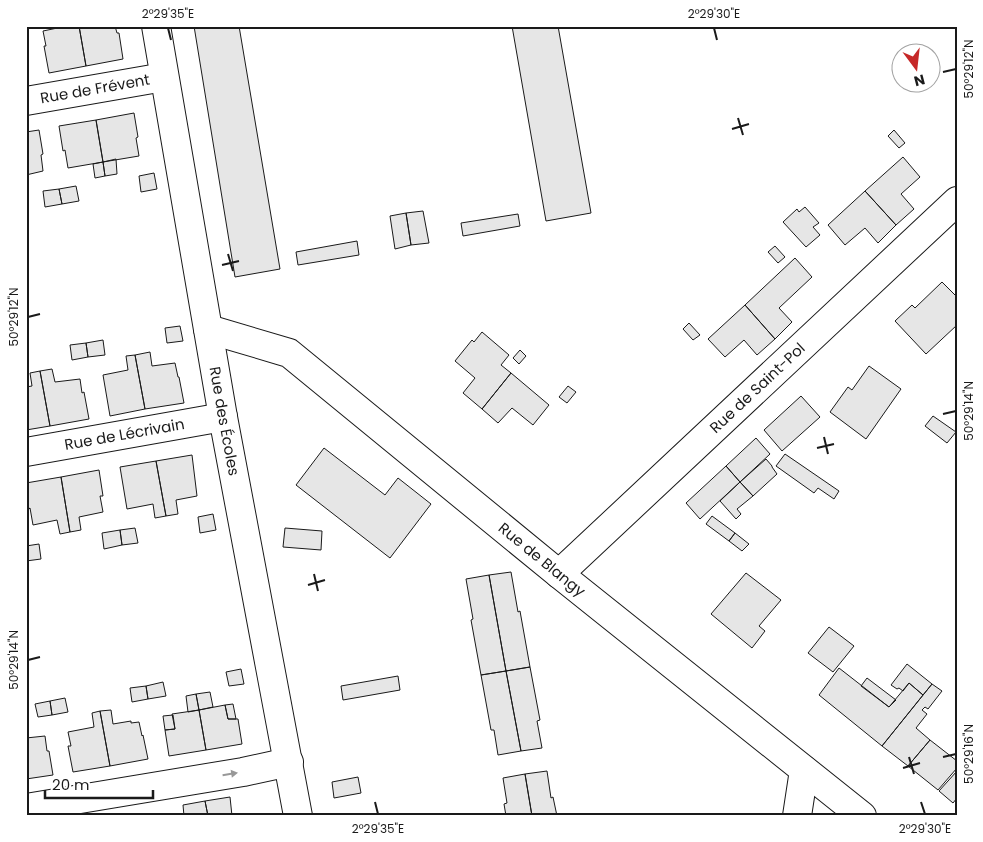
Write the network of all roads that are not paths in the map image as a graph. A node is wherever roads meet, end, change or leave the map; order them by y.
1 (156, 26) edge
2 (164, 77) junction
3 (26, 101) edge
4 (957, 201) edge
5 (208, 329) junction
6 (223, 417) junction
7 (26, 452) edge
8 (559, 574) junction
9 (289, 762) junction
10 (804, 770) junction
11 (26, 808) edge
12 (298, 816) edge
13 (796, 816) edge
14 (862, 816) edge

1 - 2 street, Rue des Écoles
2 - 3 street, Rue de Frévent
2 - 5 street, Rue des Écoles
4 - 8 street, Rue de Saint-Pol
5 - 6 street, Rue des Écoles
5 - 8 street, Rue de Blangy
6 - 7 street, Rue de Lécrivain
6 - 9 street, Rue des Écoles
8 - 10 street, Rue de Blangy
11 -> 9 street
9 - 12 street, Rue des Écoles
10 - 13 street
10 - 14 street, Rue de Blangy

